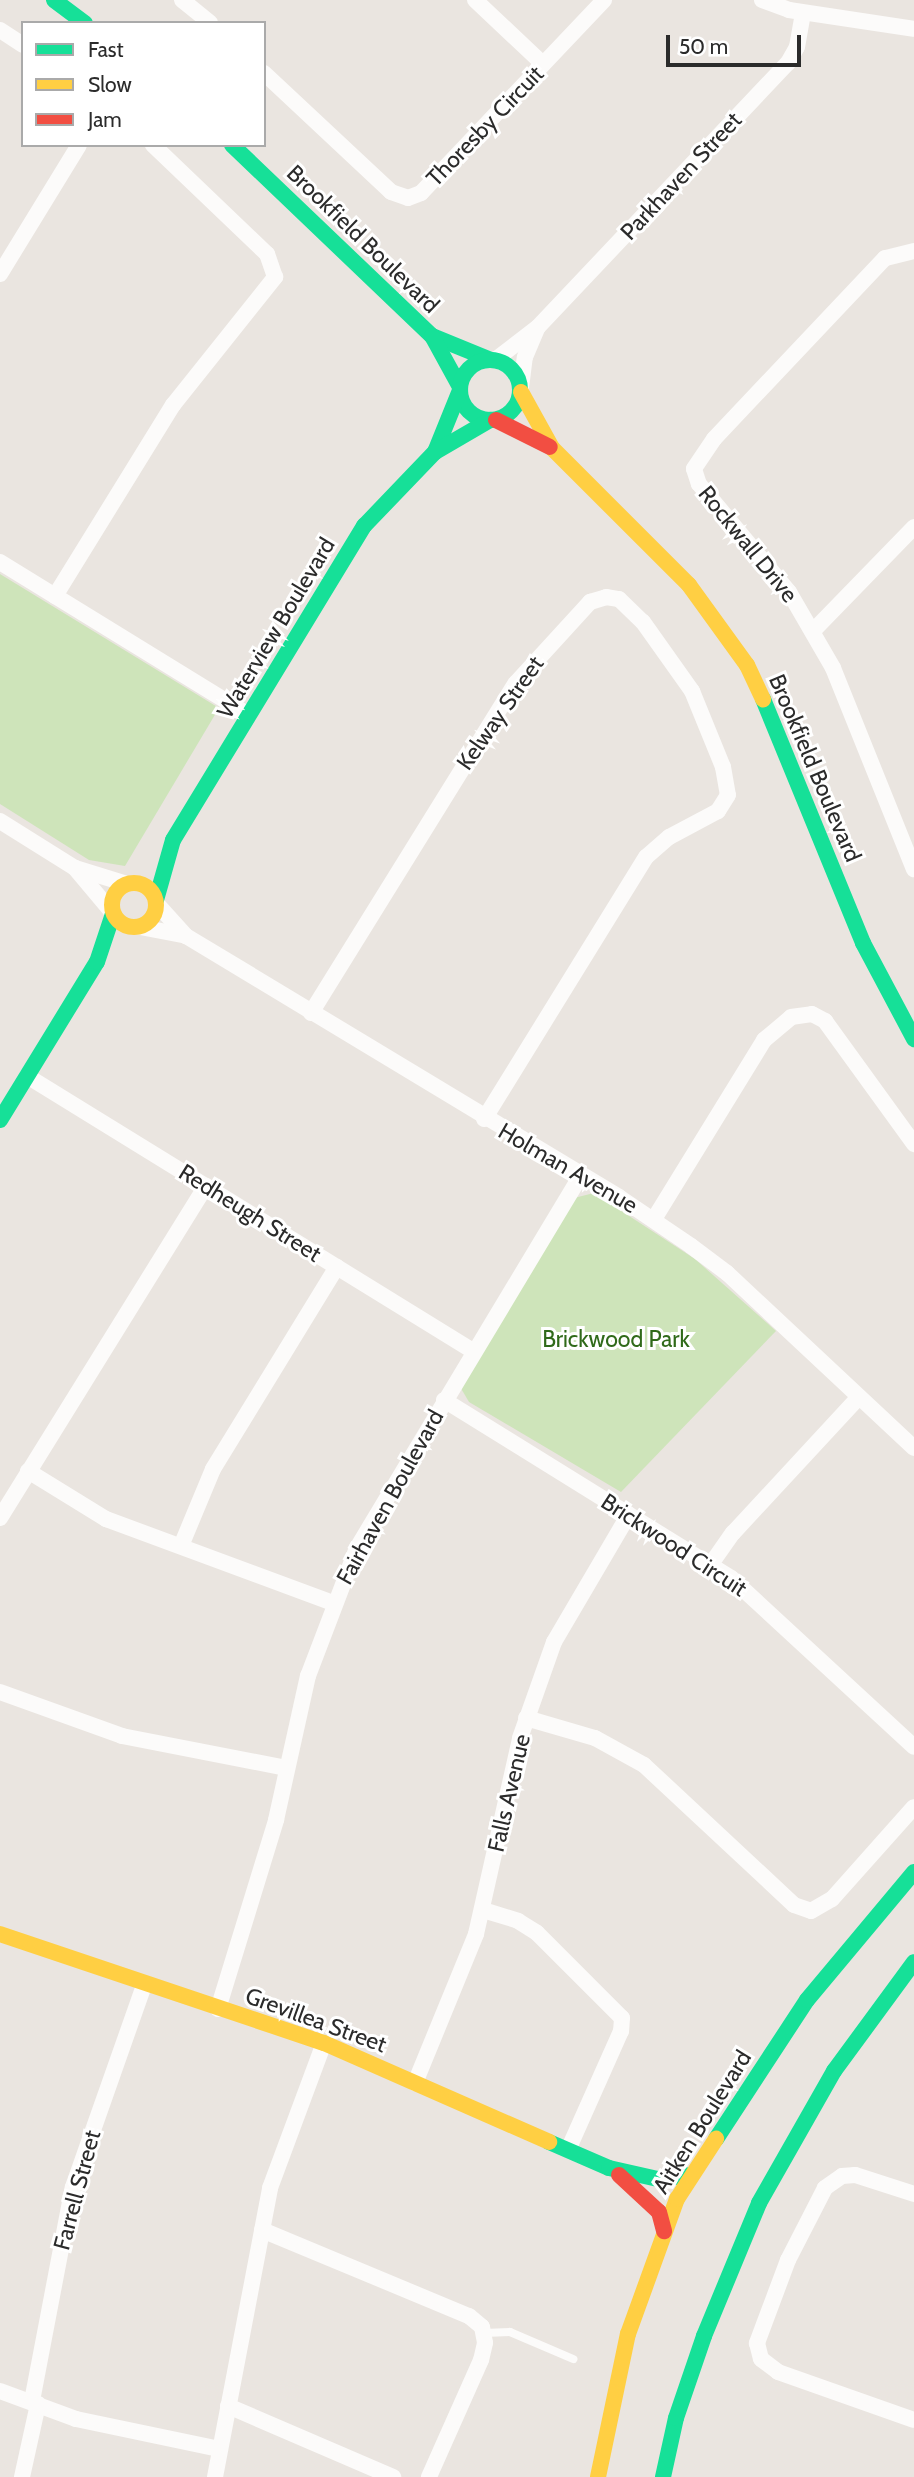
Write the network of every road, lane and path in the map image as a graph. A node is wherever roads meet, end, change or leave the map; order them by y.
1 (54, 0) edge
2 (182, 0) edge
3 (475, 0) edge
4 (604, 0) edge
5 (762, 0) edge
6 (803, 13) junction
7 (82, 21) edge
8 (208, 21) edge
9 (914, 29) edge
10 (0, 30) edge
11 (21, 44) edge
12 (543, 64) junction
13 (266, 75) edge
14 (78, 147) edge
15 (155, 147) edge
16 (234, 147) edge
17 (914, 251) edge
18 (0, 274) edge
19 (538, 327) junction
20 (432, 337) junction
21 (493, 360) junction
22 (460, 389) junction
23 (521, 390) junction
24 (493, 420) junction
25 (552, 448) junction
26 (435, 452) junction
27 (914, 527) edge
28 (0, 562) edge
29 (55, 596) junction
30 (813, 631) junction
31 (249, 715) junction
32 (0, 821) edge
33 (173, 840) junction
34 (75, 868) junction
35 (914, 869) edge
36 (129, 883) junction
37 (156, 902) junction
38 (112, 913) junction
39 (138, 927) junction
40 (186, 936) junction
41 (97, 962) junction
42 (312, 1013) junction
43 (914, 1039) edge
44 (27, 1076) junction
45 (0, 1119) edge
46 (484, 1119) junction
47 (914, 1144) edge
48 (581, 1175) junction
49 (206, 1186) junction
50 (654, 1219) junction
51 (337, 1267) junction
52 (473, 1350) junction
53 (859, 1397) junction
54 (444, 1400) junction
55 (914, 1448) edge
56 (28, 1471) junction
57 (629, 1514) junction
58 (0, 1518) edge
59 (181, 1546) junction
60 (710, 1564) junction
61 (333, 1603) junction
62 (0, 1692) edge
63 (526, 1718) junction
64 (914, 1747) edge
65 (287, 1768) junction
66 (914, 1807) edge
67 (914, 1872) edge
68 (483, 1910) junction
69 (0, 1934) edge
70 (914, 1962) edge
71 (144, 1985) junction
72 (218, 2009) junction
73 (324, 2043) junction
74 (415, 2083) junction
75 (568, 2150) junction
76 (609, 2168) junction
77 (692, 2175) junction
78 (914, 2194) edge
79 (262, 2230) junction
80 (664, 2231) junction
81 (484, 2333) junction
82 (573, 2359) dead end
83 (0, 2391) edge
84 (35, 2402) junction
85 (228, 2406) junction
86 (914, 2420) edge
87 (220, 2449) junction
88 (22, 2477) edge
89 (215, 2477) edge
90 (393, 2477) edge
91 (429, 2477) edge
92 (598, 2477) edge
93 (663, 2477) edge

1 - 7 street
2 - 8 street
3 - 12 street
4 - 12 street, Thoresby Circuit
5 - 6 street
6 - 9 street
6 - 19 street, Parkhaven Street
10 - 11 street
12 - 13 street, Thoresby Circuit
14 - 18 street
15 - 29 street
16 - 20 street, Brookfield Boulevard
17 - 30 street, Rockwall Drive
19 - 21 street, Parkhaven Street
19 - 23 street, Parkhaven Street
20 - 21 street, Brookfield Boulevard
20 - 22 street, Brookfield Boulevard
21 - 22 street
21 - 23 street
22 - 24 street
22 - 26 street, Waterview Boulevard
23 - 24 street
23 - 25 street, Brookfield Boulevard
24 - 25 street, Brookfield Boulevard
24 - 26 street, Waterview Boulevard
25 - 43 street, Brookfield Boulevard
26 - 31 street, Waterview Boulevard
27 - 30 street
28 - 29 street
29 - 31 street
30 - 35 street, Rockwall Drive
31 - 33 street, Waterview Boulevard
32 - 34 street
33 - 36 street, Waterview Boulevard
33 - 37 street, Waterview Boulevard
34 - 36 street
34 - 38 street
36 - 37 street
36 - 38 street
37 - 39 street
37 - 40 street, Holman Avenue
38 - 39 street
38 - 41 street
39 - 40 street, Holman Avenue
39 - 41 street
40 - 42 street, Holman Avenue
41 - 44 street
42 - 46 street, Holman Avenue
42 - 46 street, Kelway Street
44 - 45 street
44 - 49 street, Redheugh Street
46 - 48 street, Holman Avenue
47 - 50 street
48 - 50 street, Holman Avenue
48 - 52 street, Fairhaven Boulevard
49 - 51 street, Redheugh Street
49 - 56 street
50 - 53 street, Holman Avenue
51 - 52 street, Redheugh Street
51 - 59 street
52 - 54 street, Fairhaven Boulevard
53 - 55 street, Holman Avenue
53 - 60 street
54 - 57 street, Brickwood Circuit
54 - 61 street, Fairhaven Boulevard
56 - 58 street
56 - 59 street
57 - 60 street, Brickwood Circuit
57 - 63 street, Falls Avenue
59 - 61 street
60 - 64 street, Brickwood Circuit
61 - 65 street, Fairhaven Boulevard
62 - 65 street
63 - 66 street
63 - 68 street, Falls Avenue
65 - 72 street, Fairhaven Boulevard
67 - 77 street, Aitken Boulevard
68 - 74 street, Falls Avenue
68 - 75 street
69 - 71 street, Grevillea Street
70 - 93 street
71 - 72 street, Grevillea Street
71 - 84 street, Farrell Street
72 - 73 street, Grevillea Street
73 - 74 street, Grevillea Street
73 - 79 street
74 - 75 street, Grevillea Street
75 - 76 street, Grevillea Street
76 - 77 street
76 - 80 street
77 - 80 street, Aitken Boulevard
78 - 86 street
79 - 81 street
79 - 85 street
80 - 92 street, Aitken Boulevard
81 - 82 lane
81 - 91 street
83 - 84 street
84 - 87 street
84 - 88 street, Farrell Street
85 - 87 street
85 - 90 street
87 - 89 street

